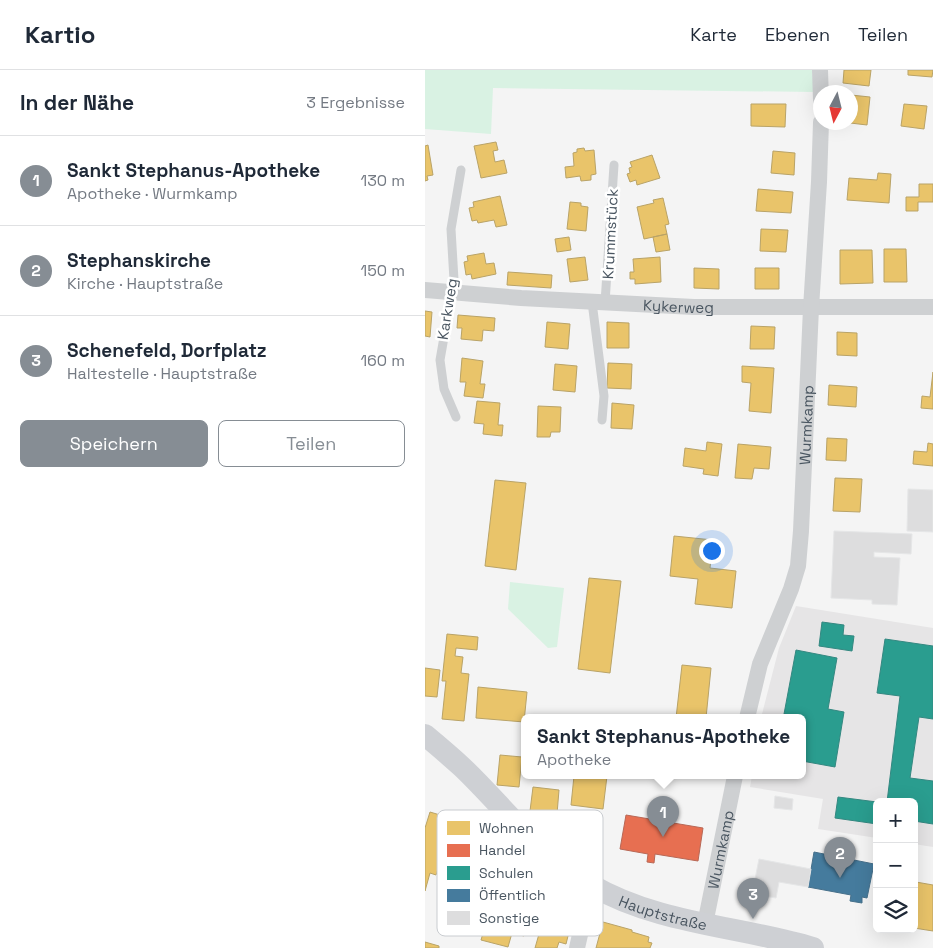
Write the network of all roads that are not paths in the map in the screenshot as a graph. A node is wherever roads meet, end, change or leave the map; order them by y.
1 (820, 70) edge
2 (820, 85) edge
3 (821, 130) edge
4 (613, 165) dead end
5 (461, 170) dead end
6 (425, 290) edge
7 (452, 294) junction
8 (599, 303) junction
9 (933, 307) edge
10 (811, 308) junction
11 (456, 416) dead end
12 (602, 420) dead end
13 (748, 714) edge
14 (425, 734) edge
15 (734, 779) edge
16 (504, 810) edge
17 (603, 892) edge
18 (705, 924) junction
19 (813, 948) edge

1 - 2 street
3 - 10 street, Wurmkamp
4 - 8 lane, Krummstück
5 - 7 lane, Karkweg
6 - 7 street, Kykerweg
7 - 8 street, Kykerweg
7 - 11 lane, Karkweg
8 - 10 street, Kykerweg
8 - 12 lane, Krummstück
9 - 10 street, Kykerweg
10 - 13 street, Wurmkamp
14 - 16 main road, Hauptstraße
15 - 18 street, Wurmkamp
17 - 18 main road, Hauptstraße
18 - 19 main road, Hauptstraße

